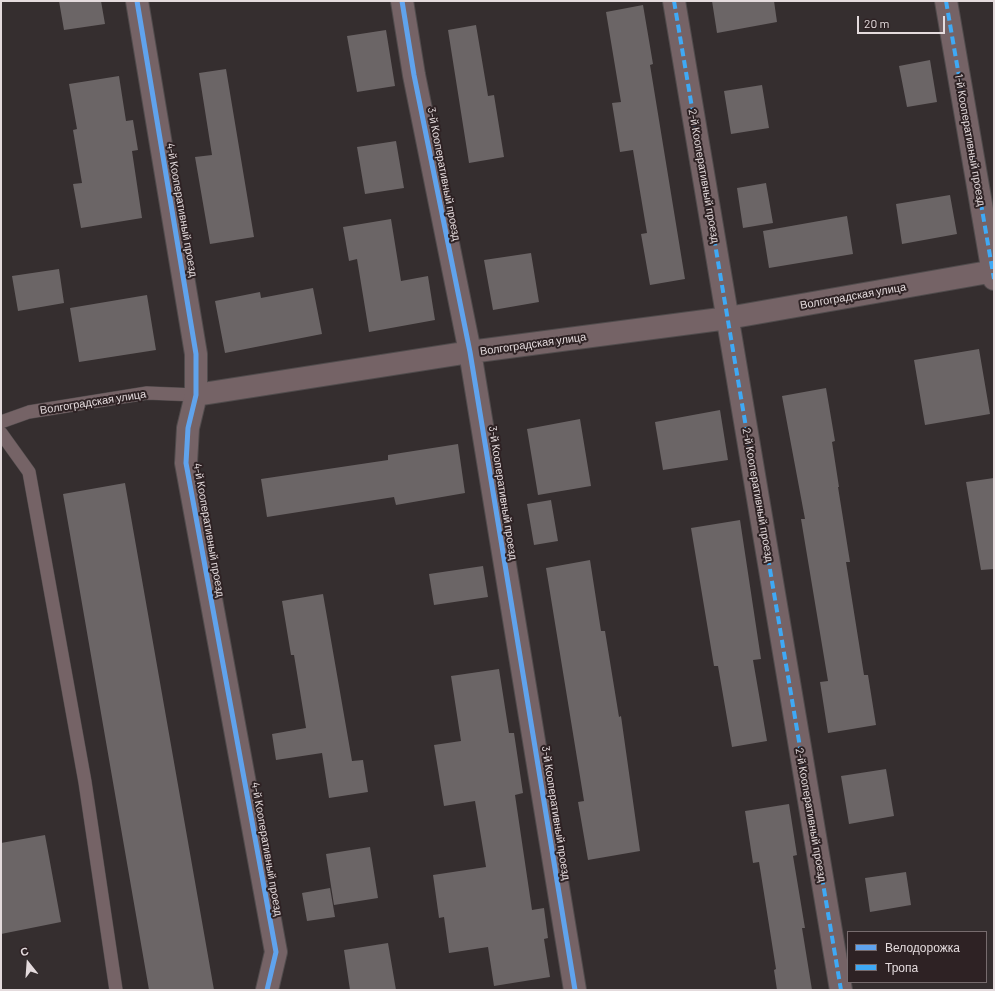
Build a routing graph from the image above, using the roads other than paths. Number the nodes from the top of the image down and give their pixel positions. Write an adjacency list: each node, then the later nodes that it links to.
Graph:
1 (136, 1): 8 (street, 4-й Кооперативный проезд)
2 (402, 1): 7 (street, 3-й Кооперативный проезд)
3 (674, 1): 6 (street, 2-й Кооперативный проезд)
4 (946, 1): 5 (street, 1-й Кооперативный проезд)
5 (994, 274): 6 (street, Волгоградская улица)
6 (728, 318): 7 (street, Волгоградская улица); 14 (street, 2-й Кооперативный проезд)
7 (470, 352): 8 (street, Волгоградская улица); 13 (street, 3-й Кооперативный проезд)
8 (196, 395): 9 (lane, Волгоградская улица); 12 (street, 4-й Кооперативный проезд)
9 (1, 422)
10 (1, 433): 11 (lane)
11 (116, 990)
12 (267, 990)
13 (575, 990)
14 (841, 990)

